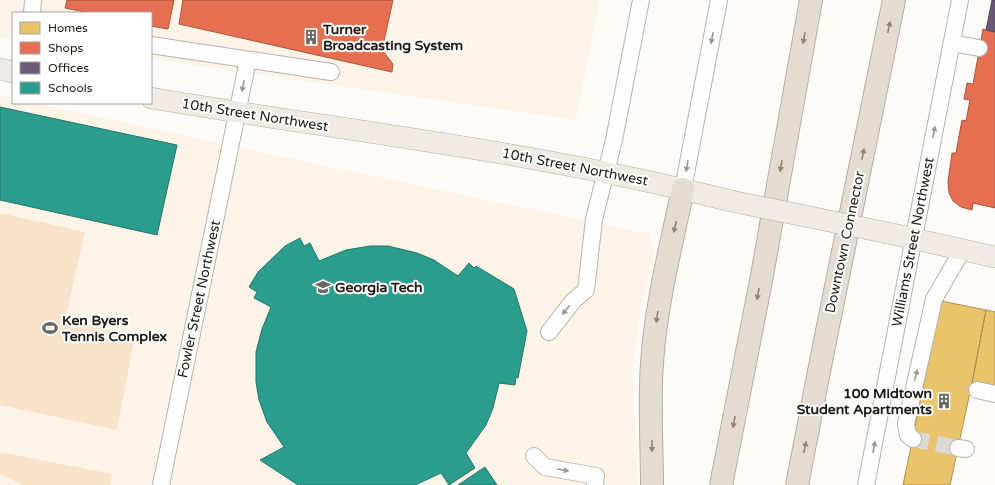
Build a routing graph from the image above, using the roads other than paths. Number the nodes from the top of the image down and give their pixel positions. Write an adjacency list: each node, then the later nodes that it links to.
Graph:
1 (33, 0): 7 (street)
2 (641, 0): 17 (street)
3 (719, 0): 18 (street, one-way to 18)
4 (811, 0): 30 (highway, one-way to 30)
5 (894, 0): 31 (highway, Downtown Connector, one-way to 5)
6 (960, 0): 8 (street, Williams Street Northwest)
7 (32, 12)
8 (952, 43): 10 (street); 19 (street, Williams Street Northwest, one-way to 8)
9 (152, 45): 11 (street)
10 (979, 48)
11 (248, 60): 14 (street); 16 (street, Fowler Street Northwest, one-way to 16)
12 (0, 70): 13 (main road)
13 (12, 72)
14 (331, 72)
15 (152, 98): 16 (main road, 10th Street Northwest)
16 (237, 113): 17 (main road, 10th Street Northwest); 28 (street, Fowler Street Northwest)
17 (607, 172): 18 (main road, 10th Street Northwest); 22 (street, one-way to 22)
18 (683, 189): 19 (main road, 10th Street Northwest, bridge); 29 (highway, one-way to 29)
19 (913, 239): 20 (main road, 10th Street Northwest); 32 (street, Williams Street Northwest, one-way to 19)
20 (963, 249): 21 (main road, 10th Street Northwest); 25 (street, one-way to 20)
21 (995, 257)
22 (548, 332)
23 (977, 390): 24 (street)
24 (995, 394)
25 (913, 439)
26 (534, 456): 27 (street, one-way to 27)
27 (595, 480)
28 (161, 485)
29 (652, 485)
30 (721, 485)
31 (797, 485)
32 (866, 485)

